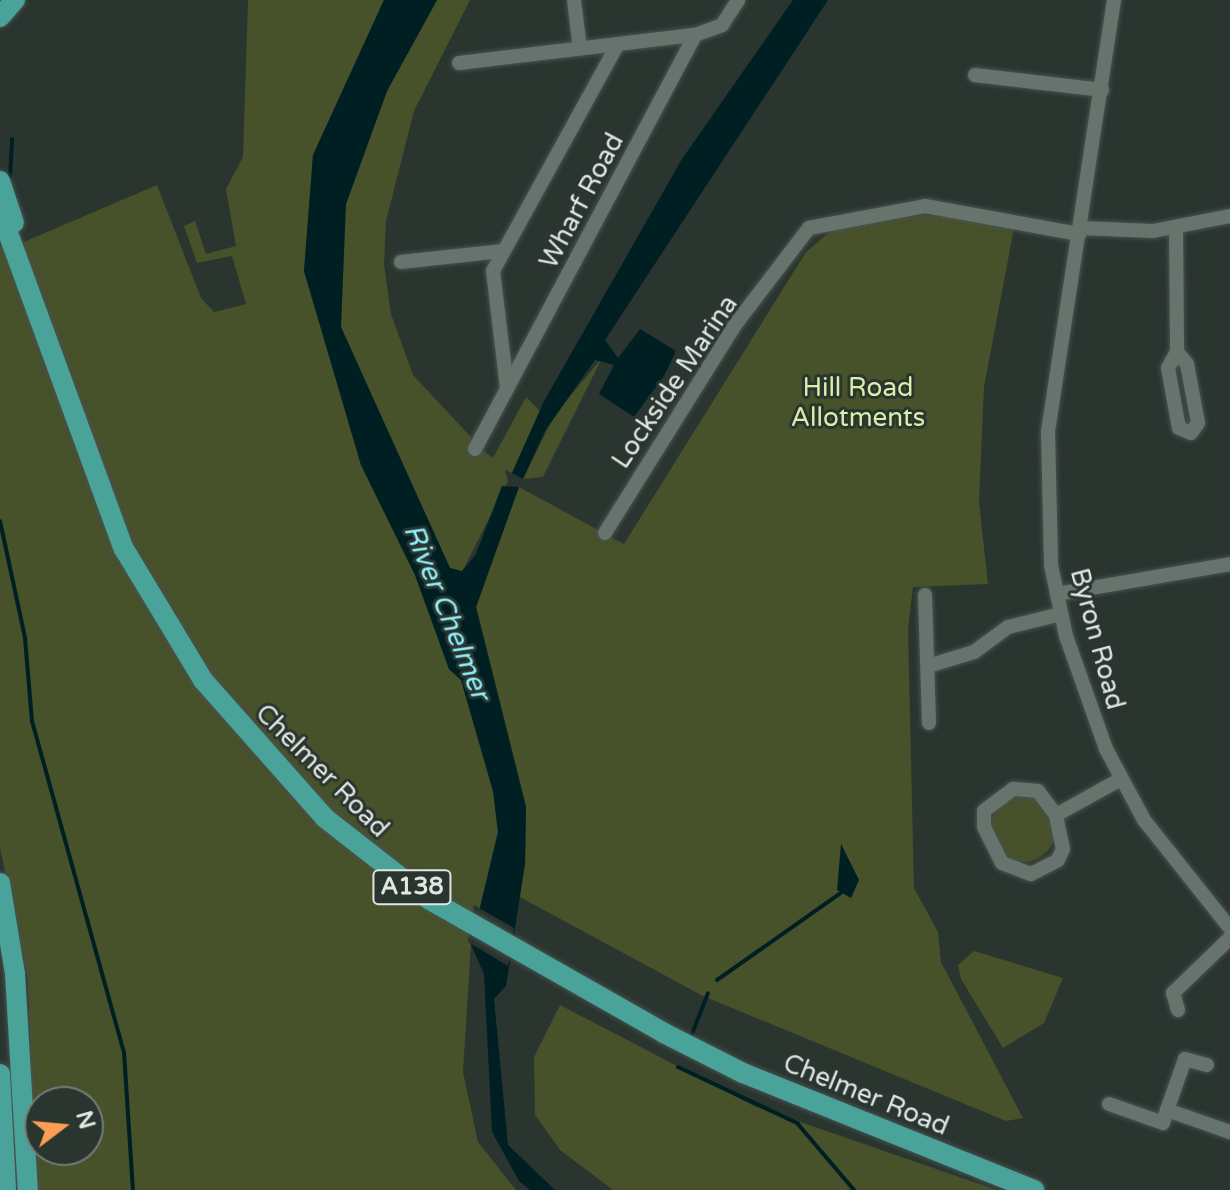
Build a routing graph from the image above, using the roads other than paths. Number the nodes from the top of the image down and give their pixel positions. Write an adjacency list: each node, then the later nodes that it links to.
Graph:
1 (15, 0): 5 (main road)
2 (574, 0): 8 (street)
3 (738, 0): 6 (street)
4 (1114, 0): 11 (street, Byron Road)
5 (0, 17)
6 (695, 35): 7 (street); 22 (street, Wharf Road)
7 (618, 44): 8 (street); 18 (street, Wharf Road)
8 (580, 49): 9 (street)
9 (459, 63)
10 (975, 75): 11 (street)
11 (1102, 90): 16 (street, Byron Road)
12 (0, 181): 20 (main road, A138)
13 (0, 211): 20 (main road, Chelmer Road / A138)
14 (1230, 216): 15 (street, Lockside Marina)
15 (1176, 227): 16 (street, Lockside Marina); 21 (street)
16 (1080, 231): 24 (street, Lockside Marina); 26 (street, Byron Road)
17 (0, 234): 20 (main road, Chelmer Road / A138)
18 (503, 251): 19 (street, Wharf Road); 22 (street, Wharf Road)
19 (401, 262)
20 (25, 270): 44 (main road, Chelmer Road / A138)
21 (1177, 352): 21 (street)
22 (507, 388): 23 (street, Wharf Road)
23 (475, 449)
24 (605, 533)
25 (1230, 564): 26 (street)
26 (1057, 594): 28 (street, Byron Road)
27 (925, 595): 29 (street)
28 (1061, 614): 29 (street); 31 (street, Byron Road)
29 (928, 666): 30 (street)
30 (929, 723)
31 (1121, 779): 32 (street); 34 (street, Byron Road)
32 (1056, 815): 32 (street)
33 (0, 883): 43 (main road)
34 (1230, 928)
35 (1230, 938): 36 (street)
36 (1178, 1010)
37 (1207, 1065): 40 (street)
38 (0, 1074): 42 (main road)
39 (1109, 1104): 40 (street)
40 (1167, 1110): 41 (street)
41 (1230, 1132)
42 (6, 1190)
43 (28, 1190)
44 (1034, 1190)

